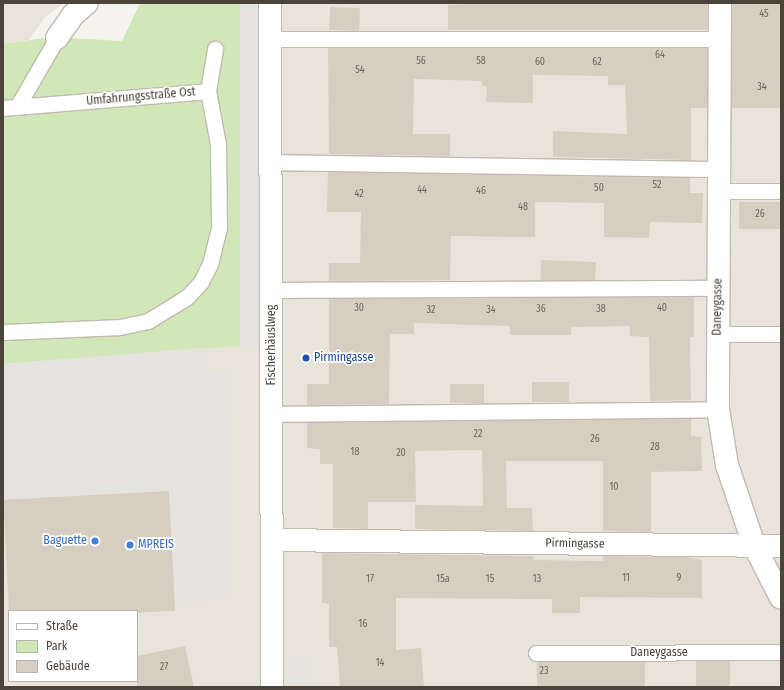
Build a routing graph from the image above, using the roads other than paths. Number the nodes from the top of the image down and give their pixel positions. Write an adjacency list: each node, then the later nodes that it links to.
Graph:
1 (87, 3): 4 (street)
2 (270, 3): 5 (street, Fischerhäuslweg)
3 (720, 3): 6 (street, Daneygasse)
4 (57, 38): 9 (lane)
5 (271, 39): 6 (lane); 10 (street, Fischerhäuslweg)
6 (720, 39): 11 (street, Daneygasse)
7 (215, 49): 8 (lane)
8 (208, 91): 9 (lane, Umfahrungsstraße Ost); 16 (lane, Umfahrungsstraße Ost)
9 (10, 108)
10 (272, 162): 11 (lane); 15 (street, Fischerhäuslweg)
11 (719, 169): 12 (street, Daneygasse)
12 (719, 191): 13 (lane); 14 (street, Daneygasse)
13 (781, 191)
14 (718, 288): 15 (lane); 17 (street, Daneygasse)
15 (272, 290): 20 (street, Fischerhäuslweg)
16 (3, 332)
17 (717, 334): 18 (lane); 19 (street, Daneygasse)
18 (781, 334)
19 (718, 409): 20 (lane); 22 (street, Daneygasse)
20 (273, 414): 21 (street, Fischerhäuslweg)
21 (273, 540): 22 (street, Pirmingasse); 27 (street, Fischerhäuslweg)
22 (754, 545): 23 (street, Pirmingasse); 24 (street, Daneygasse)
23 (781, 546)
24 (781, 598)
25 (781, 652): 26 (lane, Daneygasse)
26 (536, 653)
27 (272, 687)

